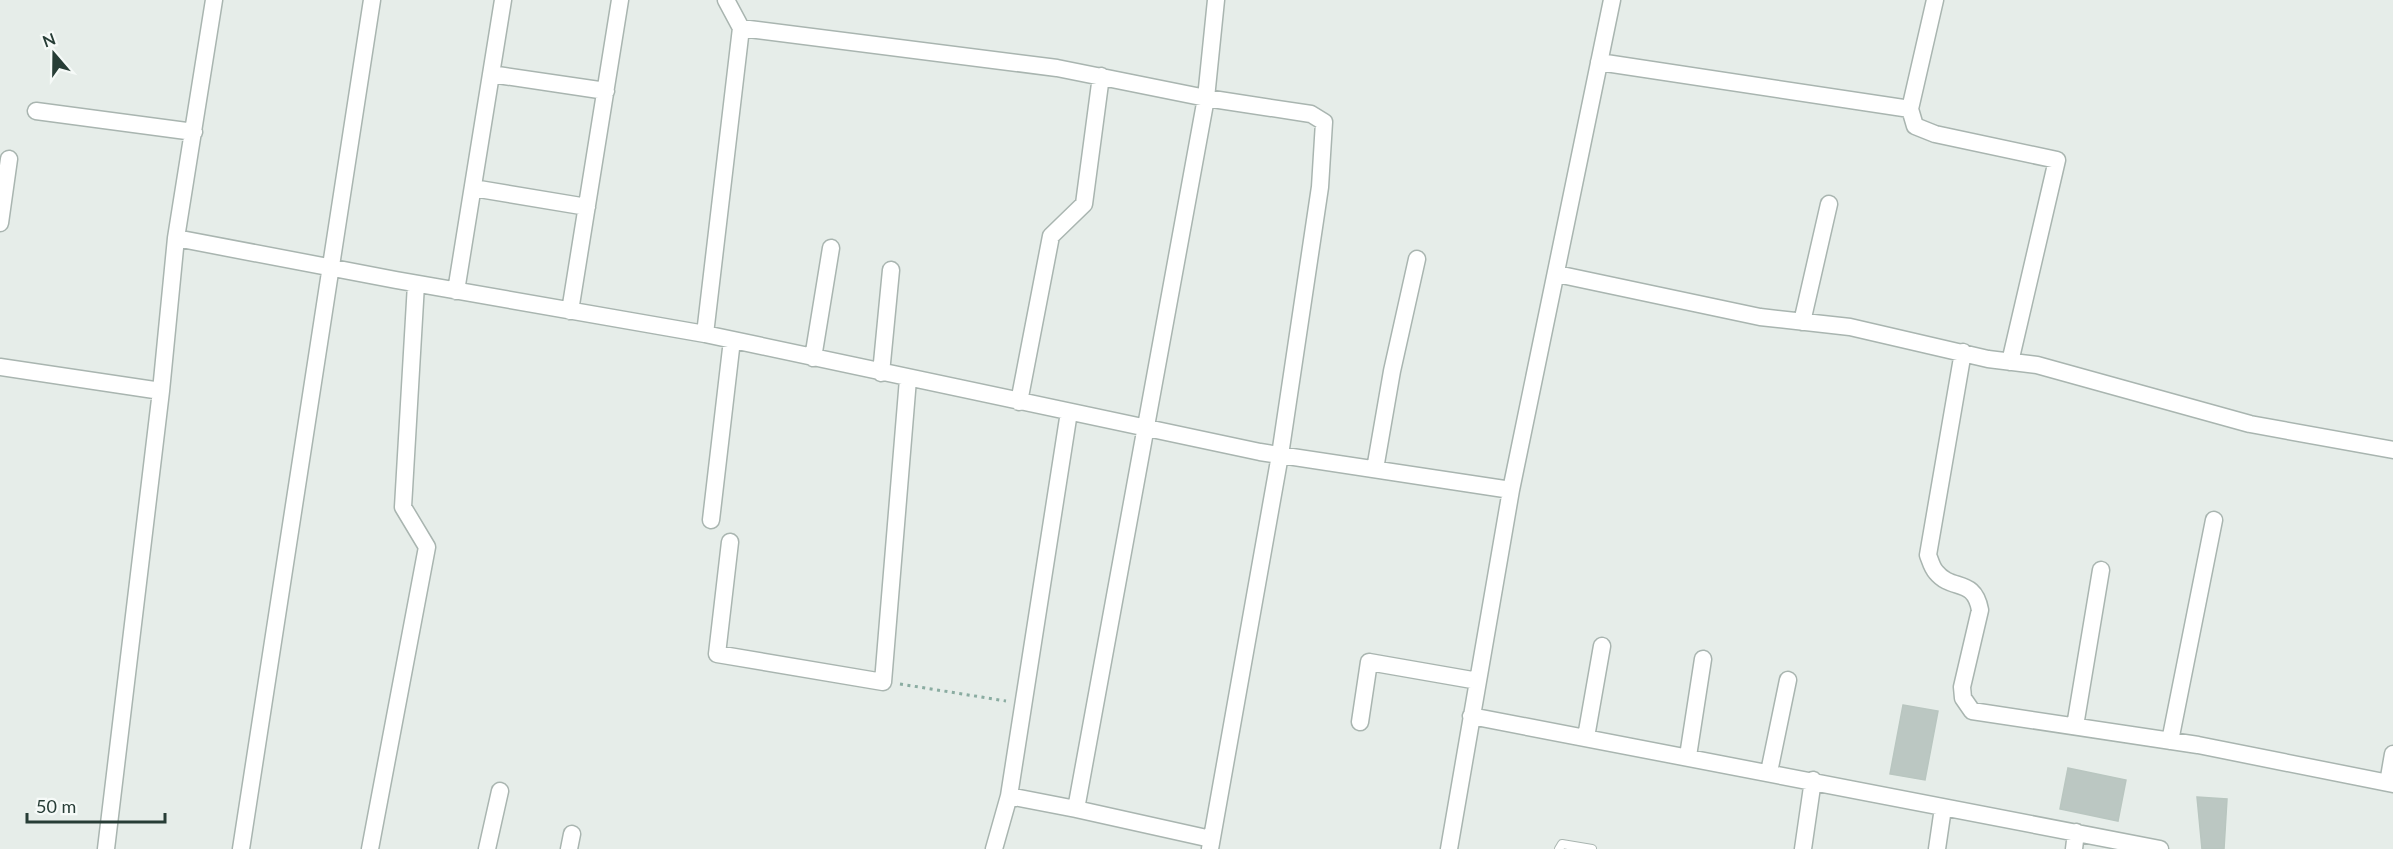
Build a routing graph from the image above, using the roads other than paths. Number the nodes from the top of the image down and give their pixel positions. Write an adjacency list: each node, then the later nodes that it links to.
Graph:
1 (214, 0): 17 (street)
2 (372, 0): 26 (street)
3 (503, 0): 11 (street)
4 (620, 0): 13 (street)
5 (726, 0): 9 (street)
6 (1216, 0): 14 (street)
7 (1611, 0): 10 (street)
8 (1935, 0): 15 (street)
9 (741, 28): 12 (street); 33 (street)
10 (1599, 62): 15 (street); 28 (street)
11 (491, 74): 13 (street); 19 (street)
12 (1101, 76): 14 (street); 42 (street)
13 (606, 92): 21 (street)
14 (1206, 98): 44 (street); 46 (street)
15 (1910, 109): 37 (street)
16 (36, 111): 17 (street)
17 (194, 132): 23 (street)
18 (9, 159): 22 (street)
19 (473, 188): 21 (street); 30 (street)
20 (1829, 204): 32 (street)
21 (587, 207): 31 (street)
22 (0, 223)
23 (176, 237): 26 (street); 41 (street)
24 (831, 248): 36 (street)
25 (1417, 259): 47 (street)
26 (329, 267): 29 (street); 74 (street)
27 (891, 270): 39 (street)
28 (1557, 274): 32 (street); 48 (street)
29 (416, 284): 30 (street); 75 (street)
30 (456, 291): 31 (street)
31 (570, 312): 33 (street)
32 (1802, 322): 35 (street)
33 (705, 334): 34 (street)
34 (732, 340): 36 (street); 49 (street)
35 (1963, 352): 37 (street); 59 (street)
36 (813, 358): 39 (street)
37 (2010, 362): 45 (street)
38 (0, 367): 41 (street)
39 (881, 373): 40 (street)
40 (908, 379): 42 (street); 51 (street)
41 (161, 391): 73 (street)
42 (1019, 402): 43 (street)
43 (1069, 412): 44 (street); 68 (street)
44 (1145, 428): 46 (street); 70 (street)
45 (2393, 450)
46 (1280, 455): 47 (street); 72 (street)
47 (1375, 470): 48 (street)
48 (1511, 490): 56 (street)
49 (711, 520)
50 (2214, 520): 61 (street)
51 (730, 542)
52 (2102, 570): 59 (street)
53 (1602, 646): 60 (street)
54 (1703, 659): 63 (street)
55 (1788, 680): 64 (street)
56 (1478, 681): 57 (street); 58 (street)
57 (1471, 716): 60 (street); 78 (street)
58 (1360, 722)
59 (2075, 726): 61 (street)
60 (1586, 737): 63 (street)
61 (2170, 741): 66 (street)
62 (2393, 754): 66 (street)
63 (1688, 756): 64 (street)
64 (1769, 772): 65 (street)
65 (1813, 780): 69 (street); 81 (street)
66 (2390, 784)
67 (500, 791): 76 (street)
68 (1009, 795): 70 (street); 77 (street)
69 (1943, 808): 71 (street); 82 (street)
70 (1076, 809): 72 (street)
71 (2075, 841): 83 (street)
72 (1210, 844)
73 (106, 849)
74 (241, 849)
75 (370, 849)
76 (487, 849)
77 (994, 849)
78 (1449, 849)
79 (1559, 849): 80 (lane)
80 (1592, 849)
81 (1803, 849)
82 (1937, 849)
83 (2160, 849)

